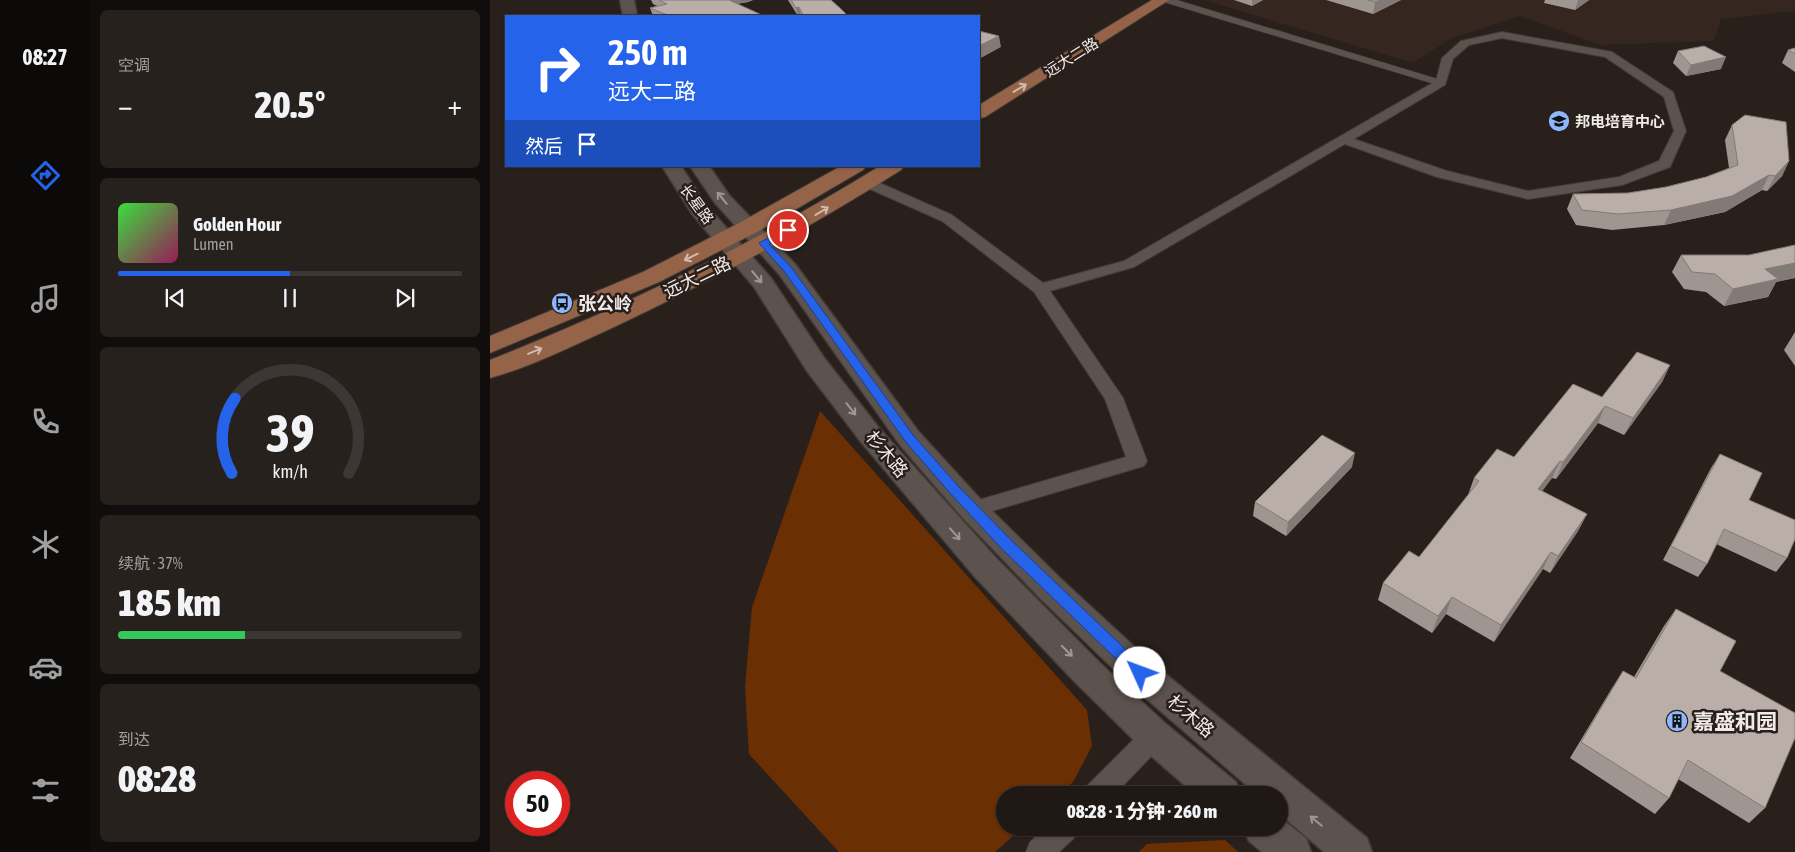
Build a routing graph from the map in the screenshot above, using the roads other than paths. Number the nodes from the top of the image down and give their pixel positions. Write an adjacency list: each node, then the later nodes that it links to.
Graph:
1 (613, 0): 6 (main road)
2 (627, 0): 7 (main road)
3 (1141, 0): 9 (main road, 远大二路)
4 (1162, 0): 10 (main road, 远大二路, one-way to 4)
5 (1167, 0): 8 (lane)
6 (616, 15)
7 (630, 15)
8 (1441, 83): 11 (street); 11 (street)
9 (980, 96)
10 (980, 112)
11 (1343, 139): 17 (street)
12 (672, 167): 16 (main road, 长星路)
13 (700, 167): 16 (main road, 长星路, one-way to 13)
14 (890, 167): 15 (main road, 远大二路)
15 (862, 175): 16 (main road, 远大二路); 17 (street)
16 (744, 241): 18 (main road, 远大二路, one-way to 18); 19 (main road, 远大二路, one-way to 16); 20 (main road, 杉木路); 21 (main road, 杉木路, one-way to 21)
17 (1040, 289): 20 (street)
18 (490, 345)
19 (490, 370)
20 (972, 509): 28 (main road, 杉木路, one-way to 20)
21 (1154, 736): 22 (street); 23 (main road, 杉木路)
22 (1105, 786)
23 (1212, 786)
24 (1056, 836): 26 (street)
25 (1272, 836): 27 (main road)
26 (1040, 852)
27 (1292, 852)
28 (1353, 852)

